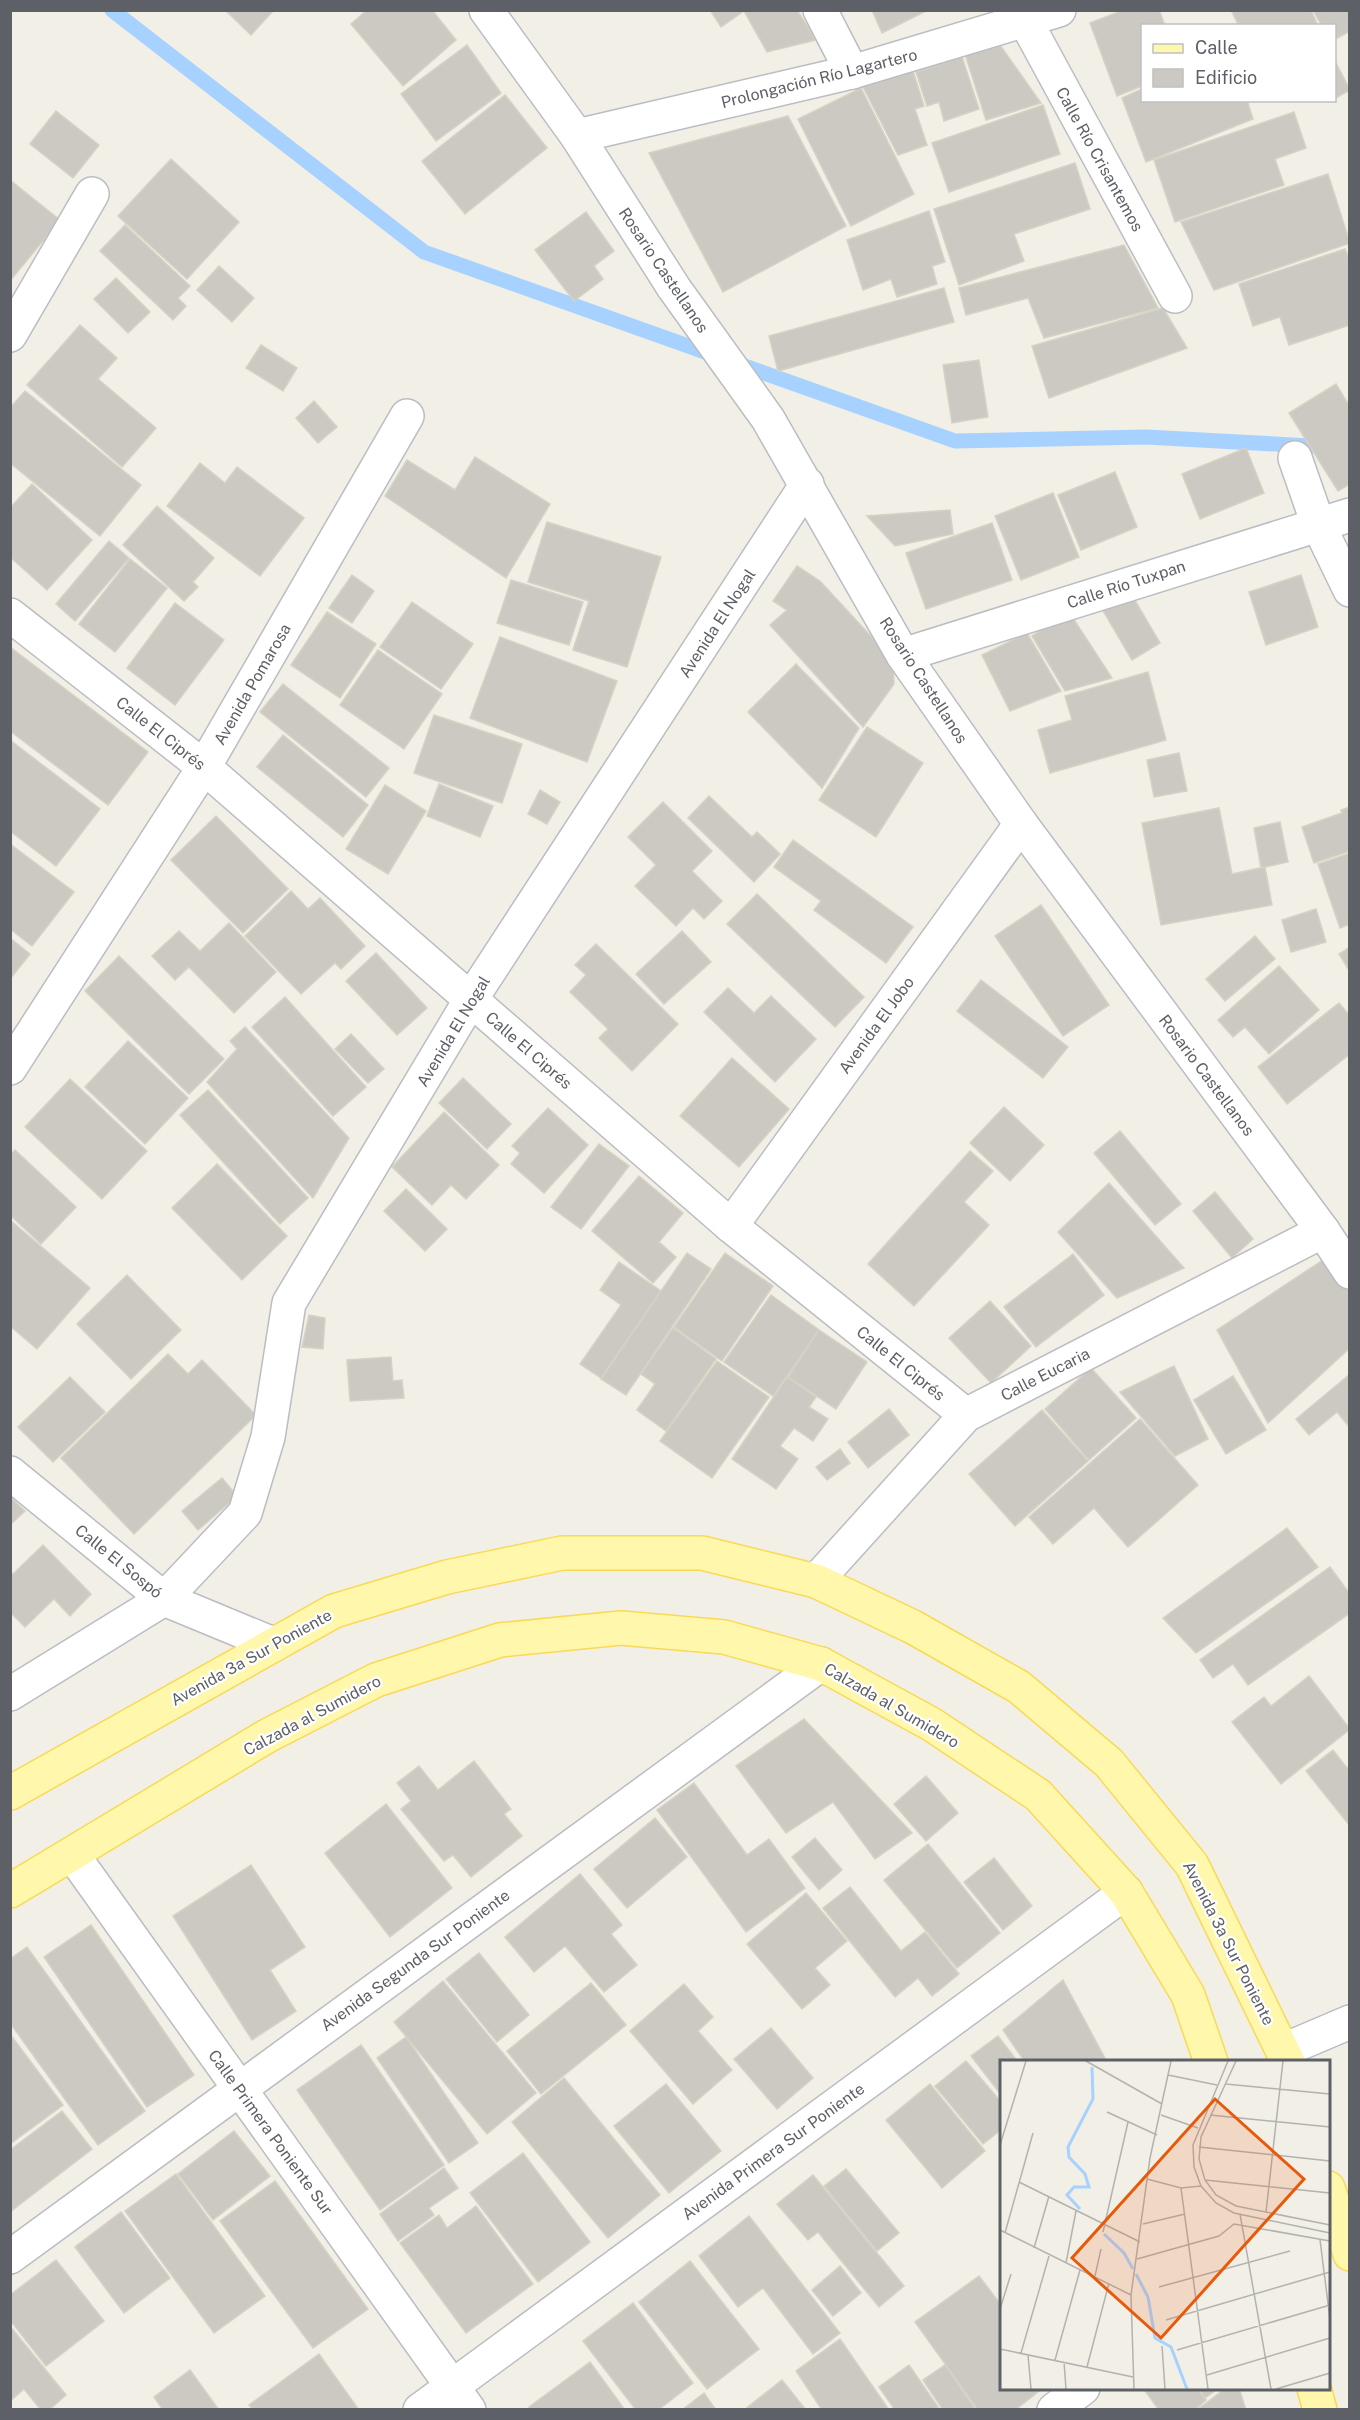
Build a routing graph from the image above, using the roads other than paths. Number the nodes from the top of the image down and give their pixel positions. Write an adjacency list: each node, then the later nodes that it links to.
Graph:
1 (486, 10): 6 (street, Rosario Castellanos)
2 (820, 10): 5 (street)
3 (1059, 10): 4 (street, Prolongación Río Lagartero)
4 (1026, 22): 5 (street, Prolongación Río Lagartero); 8 (street, Calle Río Crisantemos)
5 (852, 72): 6 (street, Prolongación Río Lagartero)
6 (577, 136): 12 (street, Rosario Castellanos)
7 (92, 194): 9 (street)
8 (1175, 296)
9 (10, 335)
10 (407, 416): 18 (street, Avenida Pomarosa)
11 (1295, 458): 14 (street)
12 (807, 484): 17 (street, Rosario Castellanos); 20 (street, Avenida El Nogal)
13 (1350, 515): 14 (street, Calle Río Tuxpan)
14 (1318, 524): 15 (street); 17 (street, Calle Río Tuxpan)
15 (1350, 590)
16 (10, 615): 18 (street, Calle El Ciprés)
17 (903, 655): 19 (street, Rosario Castellanos)
18 (204, 766): 20 (street, Calle El Ciprés); 21 (street, Avenida Pomarosa)
19 (1021, 824): 22 (street, Avenida El Jobo); 23 (street, Rosario Castellanos)
20 (471, 999): 22 (street, Calle El Ciprés); 28 (street, Avenida El Nogal)
21 (10, 1068)
22 (731, 1226): 25 (street, Calle El Ciprés)
23 (1323, 1231): 24 (street, Rosario Castellanos); 25 (street, Calle Eucaria)
24 (1350, 1272)
25 (966, 1415): 27 (street, Calle Eucaria)
26 (10, 1473): 28 (street, Calle El Sospó)
27 (816, 1581): 29 (main road, Avenida 3a Sur Poniente); 37 (main road, Avenida 3a Sur Poniente)
28 (164, 1599): 29 (street, Calle El Sospó); 31 (street, Avenida El Nogal)
29 (273, 1644): 32 (main road, Avenida 3a Sur Poniente)
30 (821, 1664): 33 (main road, Calzada al Sumidero); 35 (main road, Calzada al Sumidero); 39 (street, Avenida Segunda Sur Poniente)
31 (10, 1694)
32 (10, 1793)
33 (72, 1854): 34 (main road, Calzada al Sumidero); 39 (street, Calle Primera Poniente Sur)
34 (10, 1891)
35 (1126, 1892): 38 (main road, Calzada al Sumidero); 45 (street, Avenida Primera Sur Poniente)
36 (1350, 2022): 37 (street)
37 (1286, 2056)
38 (1211, 2060)
39 (240, 2088): 42 (street, Avenida Segunda Sur Poniente); 45 (street, Calle Primera Poniente Sur)
40 (1330, 2191): 41 (main road)
41 (1350, 2254)
42 (10, 2257)
43 (1080, 2390): 47 (street)
44 (1315, 2390): 48 (main road)
45 (461, 2398): 46 (street, Avenida Primera Sur Poniente)
46 (420, 2409)
47 (1054, 2409)
48 (1320, 2409)

